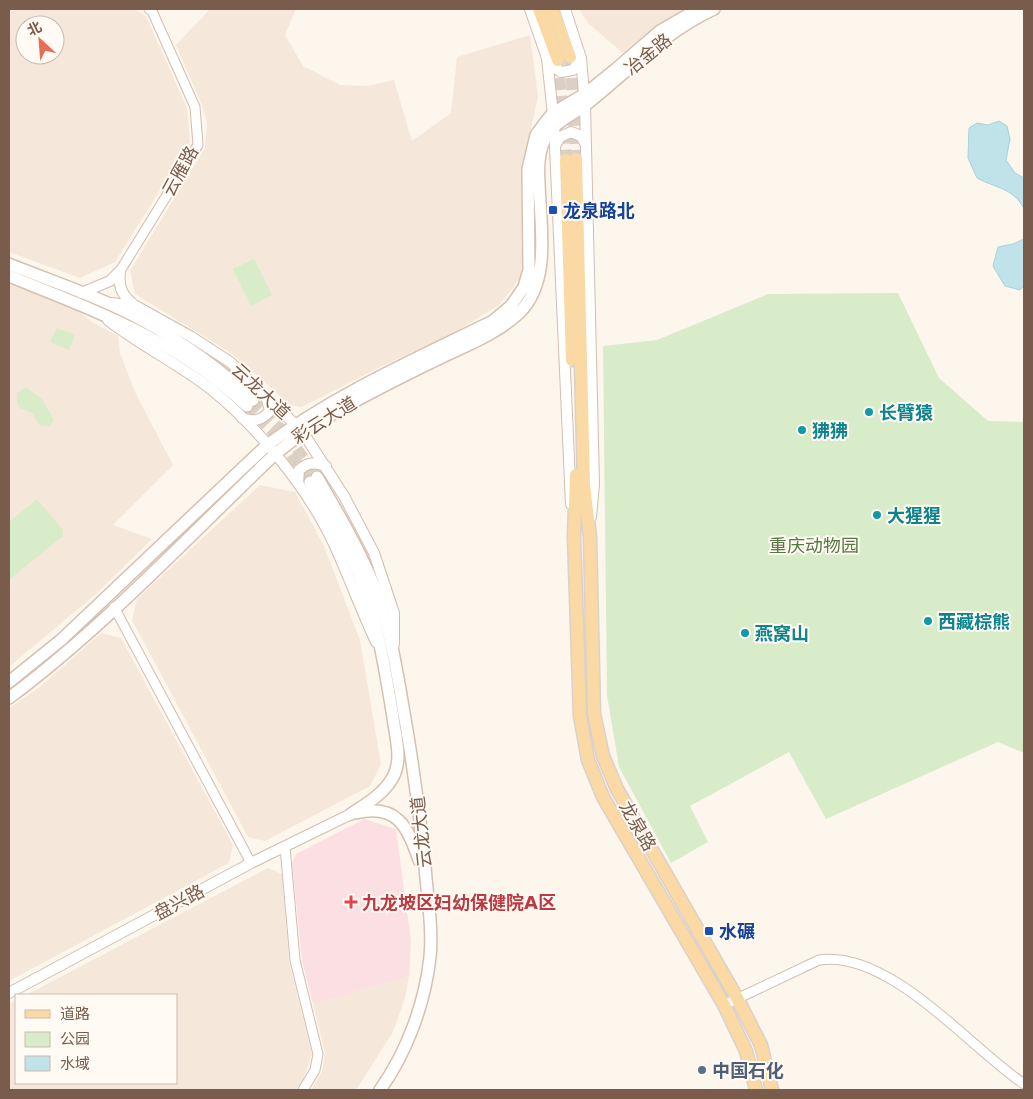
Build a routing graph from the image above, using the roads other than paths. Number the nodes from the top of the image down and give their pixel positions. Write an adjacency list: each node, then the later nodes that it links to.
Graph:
1 (151, 9): 14 (street, 云雁路)
2 (530, 9): 8 (street)
3 (539, 9): 8 (main road)
4 (552, 9): 8 (main road)
5 (566, 9): 8 (street)
6 (698, 9): 9 (main road, 冶金路)
7 (714, 9): 9 (main road, 冶金路)
8 (564, 58): 9 (street); 10 (street)
9 (585, 100): 10 (main road); 11 (street)
10 (554, 119): 12 (street); 22 (main road, 彩云大道)
11 (585, 143): 12 (street); 28 (street)
12 (555, 147): 27 (street)
13 (9, 264): 16 (main road, 云龙大道)
14 (120, 271): 16 (street); 17 (street)
15 (9, 276): 18 (main road, 云龙大道)
16 (81, 293): 18 (main road, 云龙大道)
17 (136, 306): 18 (street, 云龙大道); 19 (street, 云龙大道)
18 (100, 307): 20 (main road, 云龙大道); 21 (street, 云龙大道)
19 (266, 394): 21 (street); 22 (street, 云龙大道)
20 (250, 403)
21 (241, 418): 23 (street, 云龙大道)
22 (299, 428): 23 (main road, 彩云大道); 24 (street, 云龙大道)
23 (271, 449): 26 (street, 云龙大道); 29 (main road, 彩云大道); 31 (main road, 彩云大道)
24 (326, 466): 26 (street); 30 (street, 云龙大道)
25 (314, 480): 30 (main road, 云龙大道)
26 (298, 483): 30 (street, 云龙大道)
27 (574, 537): 28 (main road, 龙泉路); 39 (main road, 龙泉路)
28 (590, 537): 38 (main road, 龙泉路)
29 (114, 607): 32 (main road, 彩云大道); 35 (street)
30 (389, 656): 33 (main road, 云龙大道); 36 (main road, 云龙大道)
31 (9, 682)
32 (9, 698)
33 (350, 814): 34 (street, 盘兴路); 36 (main road)
34 (285, 847): 35 (street, 盘兴路); 41 (street)
35 (251, 863): 37 (street, 盘兴路)
36 (426, 878): 42 (main road, 云龙大道)
37 (9, 993)
38 (737, 998): 39 (street); 40 (street); 44 (main road, 龙泉路)
39 (724, 1005): 43 (main road, 龙泉路)
40 (1024, 1084)
41 (303, 1090)
42 (380, 1090)
43 (756, 1090)
44 (772, 1090)

